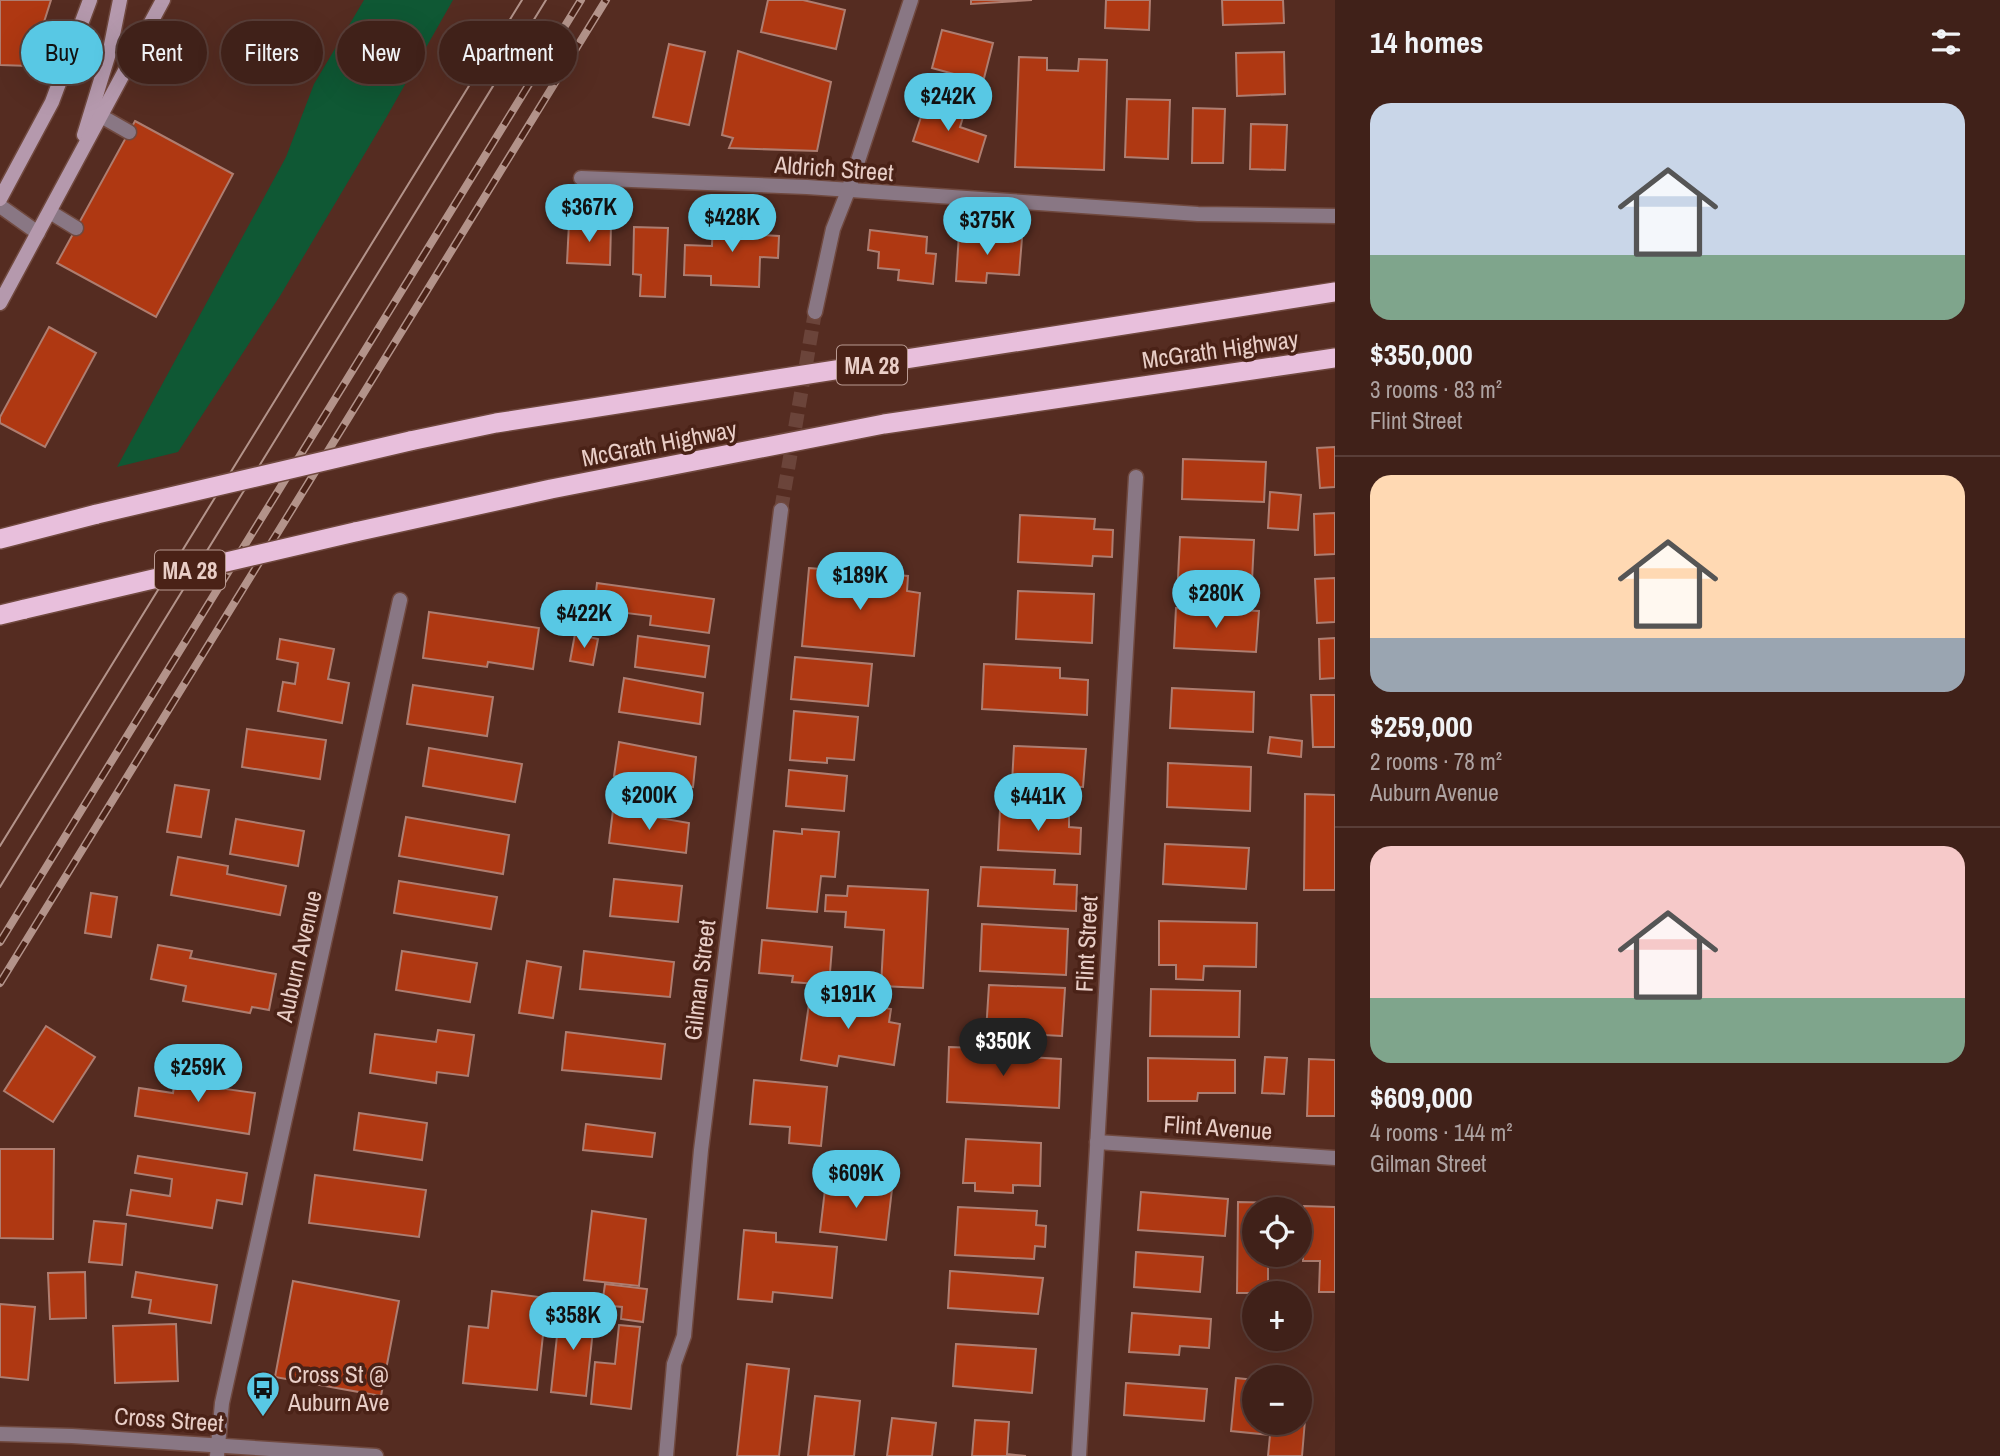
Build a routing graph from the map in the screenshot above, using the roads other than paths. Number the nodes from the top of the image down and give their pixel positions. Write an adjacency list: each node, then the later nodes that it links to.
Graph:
1 (90, 0): 10 (main road)
2 (120, 0): 7 (main road)
3 (163, 0): 5 (main road)
4 (911, 0): 9 (street)
5 (101, 116): 6 (street); 7 (main road)
6 (129, 132)
7 (72, 170): 12 (main road)
8 (581, 178): 9 (street, Aldrich Street)
9 (848, 191): 13 (street, Aldrich Street); 18 (street)
10 (0, 199)
11 (0, 206): 15 (street)
12 (50, 212): 14 (street); 15 (main road)
13 (1335, 216)
14 (76, 228)
15 (38, 233): 17 (main road)
16 (1335, 292): 22 (highway, McGrath Highway / MA 28, bridge)
17 (0, 303)
18 (815, 312)
19 (1335, 358): 24 (highway, McGrath Highway / MA 28, bridge)
20 (1136, 477): 25 (street, Flint Street)
21 (781, 510): 30 (street, Gilman Street)
22 (0, 539)
23 (400, 600): 28 (street, Auburn Avenue)
24 (0, 615)
25 (1097, 1142): 26 (street, Flint Avenue); 31 (street, Flint Street)
26 (1335, 1158)
27 (0, 1434): 28 (street, Cross Street)
28 (217, 1451): 29 (street, Cross Street)
29 (376, 1456)
30 (666, 1456)
31 (1079, 1456)

